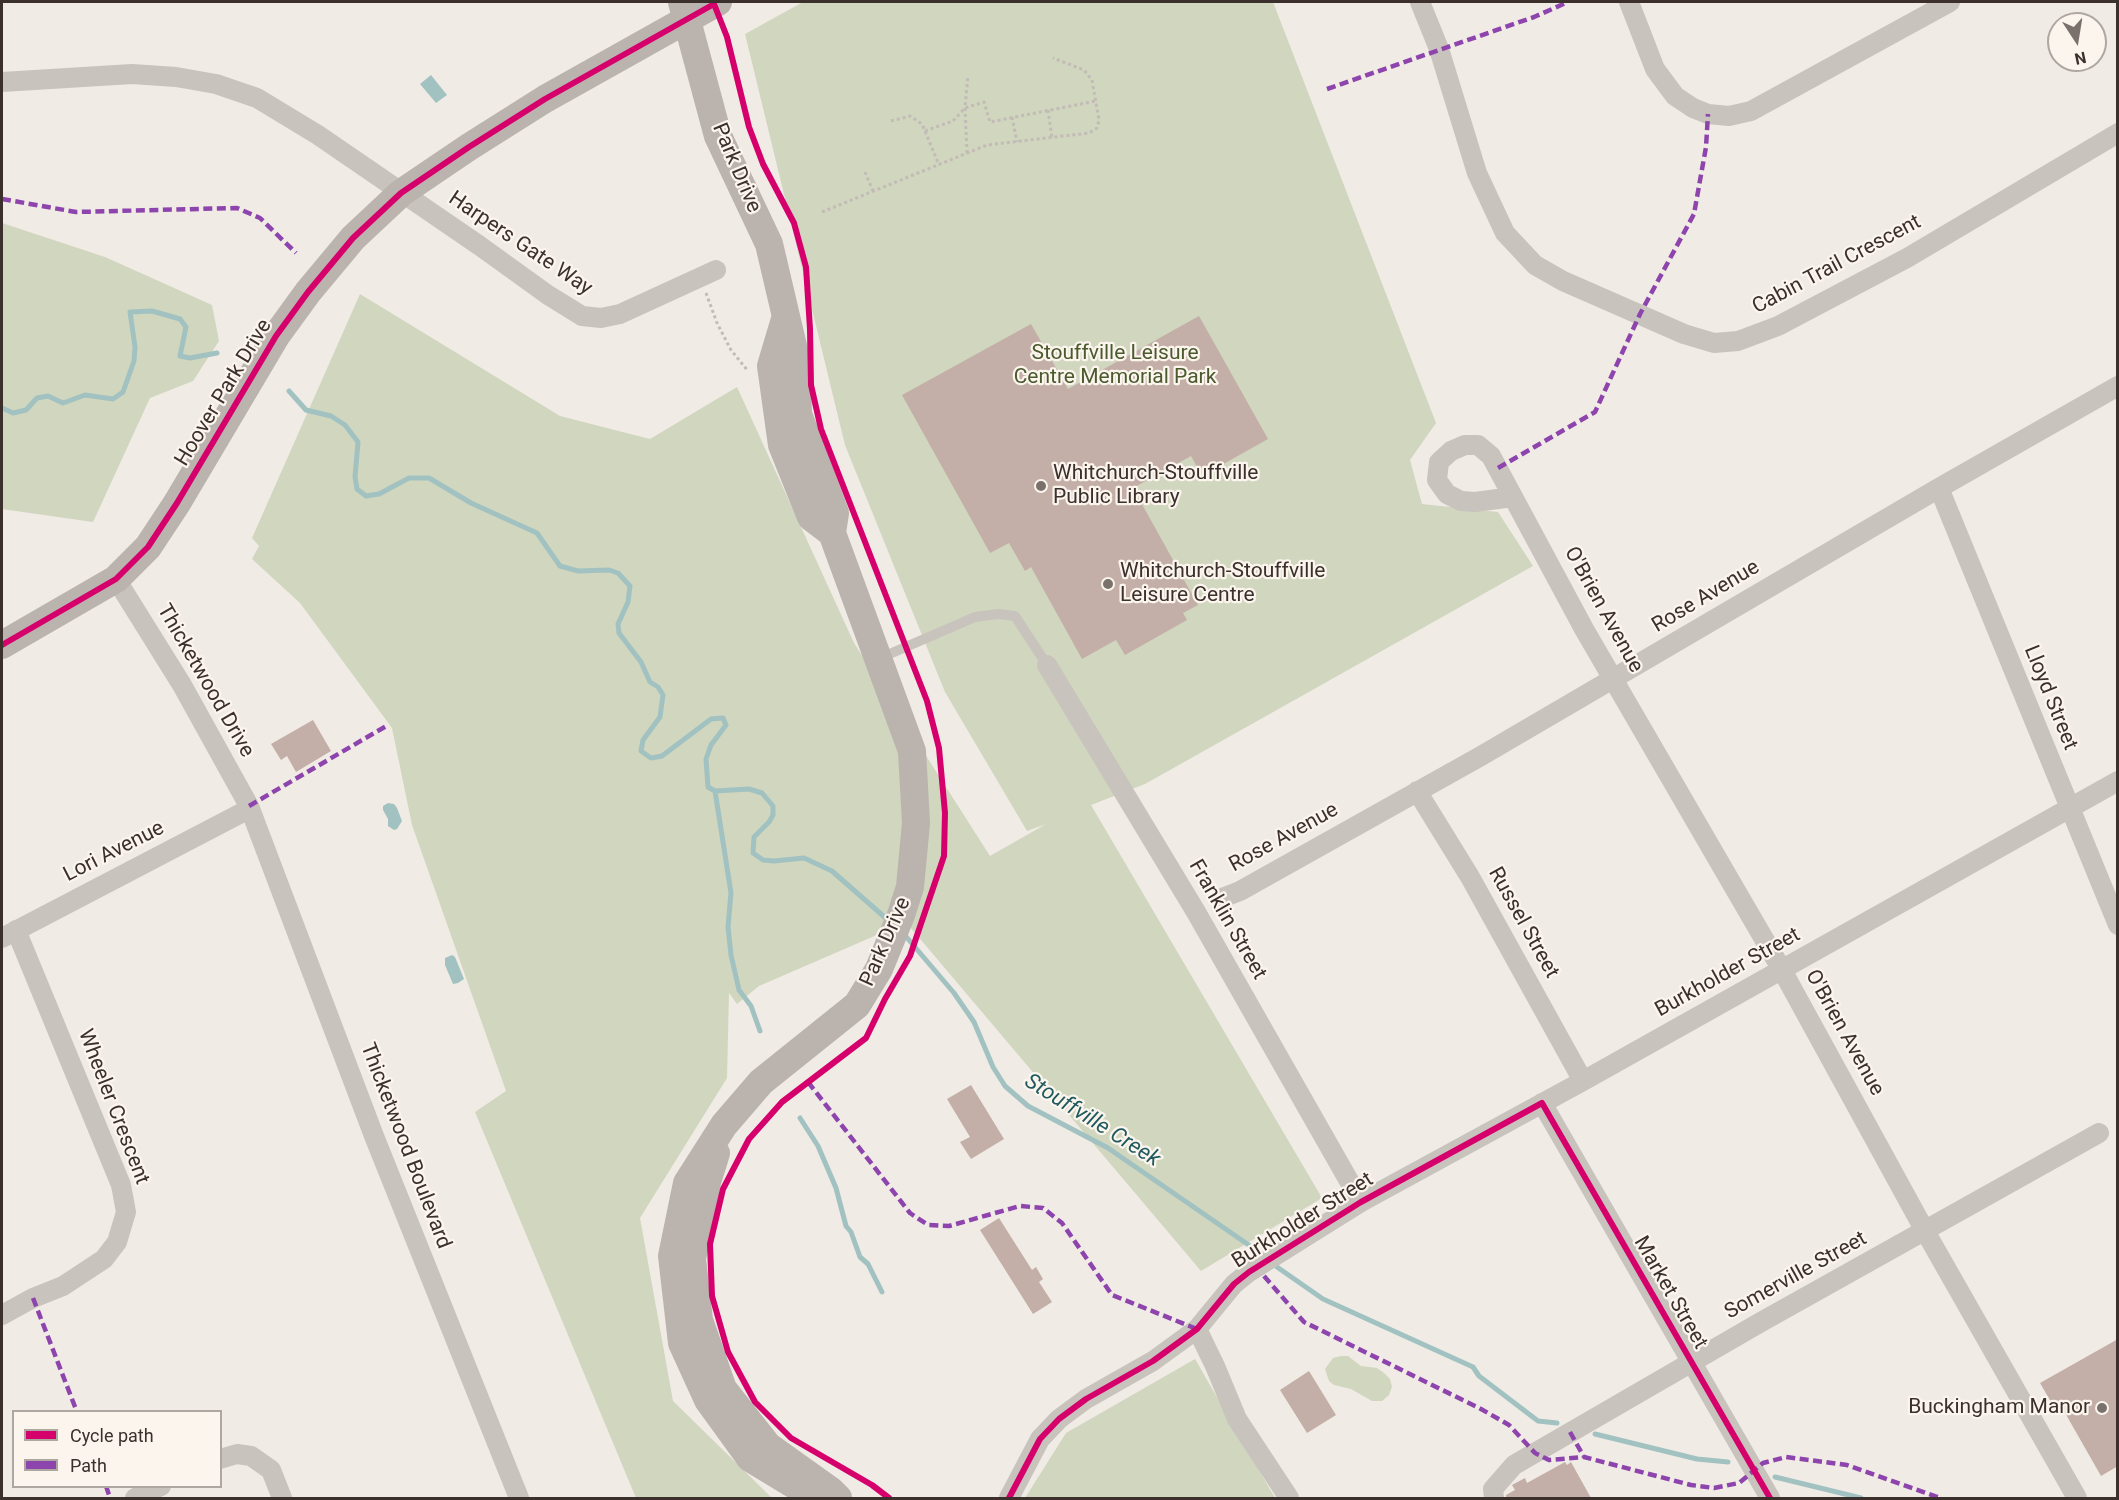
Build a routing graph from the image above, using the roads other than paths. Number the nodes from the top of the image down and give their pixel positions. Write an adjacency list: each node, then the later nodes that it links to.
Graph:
1 (718, 2): 5 (street, Hoover Park Drive)
2 (1420, 2): 7 (street, Cabin Trail Crescent)
3 (1629, 2): 4 (street)
4 (1950, 2)
5 (685, 10): 8 (street, Hoover Park Drive); 10 (street, Park Drive)
6 (2, 82): 8 (street, Harpers Gate Way)
7 (2118, 134)
8 (401, 193): 9 (street, Harpers Gate Way); 15 (street, Hoover Park Drive)
9 (708, 274)
10 (786, 317): 14 (street, Park Drive); 14 (street, Park Drive)
11 (2118, 386): 12 (street, Rose Avenue)
12 (1939, 488): 19 (street, Rose Avenue); 22 (street, Lloyd Street)
13 (1513, 497): 19 (street, O'Brien Avenue)
14 (832, 533): 17 (street, Park Drive)
15 (116, 579): 16 (street, Hoover Park Drive); 23 (street, Thicketwood Drive)
16 (2, 645)
17 (877, 659): 18 (lane); 30 (street, Park Drive)
18 (1047, 665): 32 (street, Franklin Street)
19 (1614, 680): 21 (street, Rose Avenue); 27 (street, O'Brien Avenue)
20 (2118, 780): 22 (street, Burkholder Street)
21 (1417, 791): 24 (street, Rose Avenue); 28 (street, Russel Street)
22 (2068, 808): 25 (street, Lloyd Street); 27 (street, Burkholder Street)
23 (249, 809): 26 (street, Lori Avenue); 41 (street, Thicketwood Boulevard)
24 (1222, 898)
25 (2118, 925)
26 (9, 934): 34 (street, Wheeler Crescent)
27 (1782, 970): 28 (street, Burkholder Street); 33 (street, O'Brien Avenue)
28 (1583, 1081): 29 (street, Burkholder Street)
29 (1542, 1103): 32 (street, Burkholder Street); 36 (street, Market Street)
30 (724, 1125): 42 (street, Park Drive); 43 (street, Park Drive)
31 (2099, 1133): 33 (street, Somerville Street)
32 (1361, 1202): 35 (street, Burkholder Street)
33 (1925, 1231): 36 (street, Somerville Street); 48 (street, O'Brien Avenue)
34 (2, 1315)
35 (1197, 1329): 44 (street, Burkholder Street); 45 (street)
36 (1692, 1363): 46 (street, Somerville Street); 47 (street, Market Street)
37 (222, 1458): 40 (street)
38 (157, 1488): 39 (street)
39 (135, 1498)
40 (282, 1498)
41 (519, 1498)
42 (816, 1498)
43 (838, 1498)
44 (1010, 1498)
45 (1288, 1498)
46 (1494, 1498)
47 (1770, 1498)
48 (2077, 1498)

